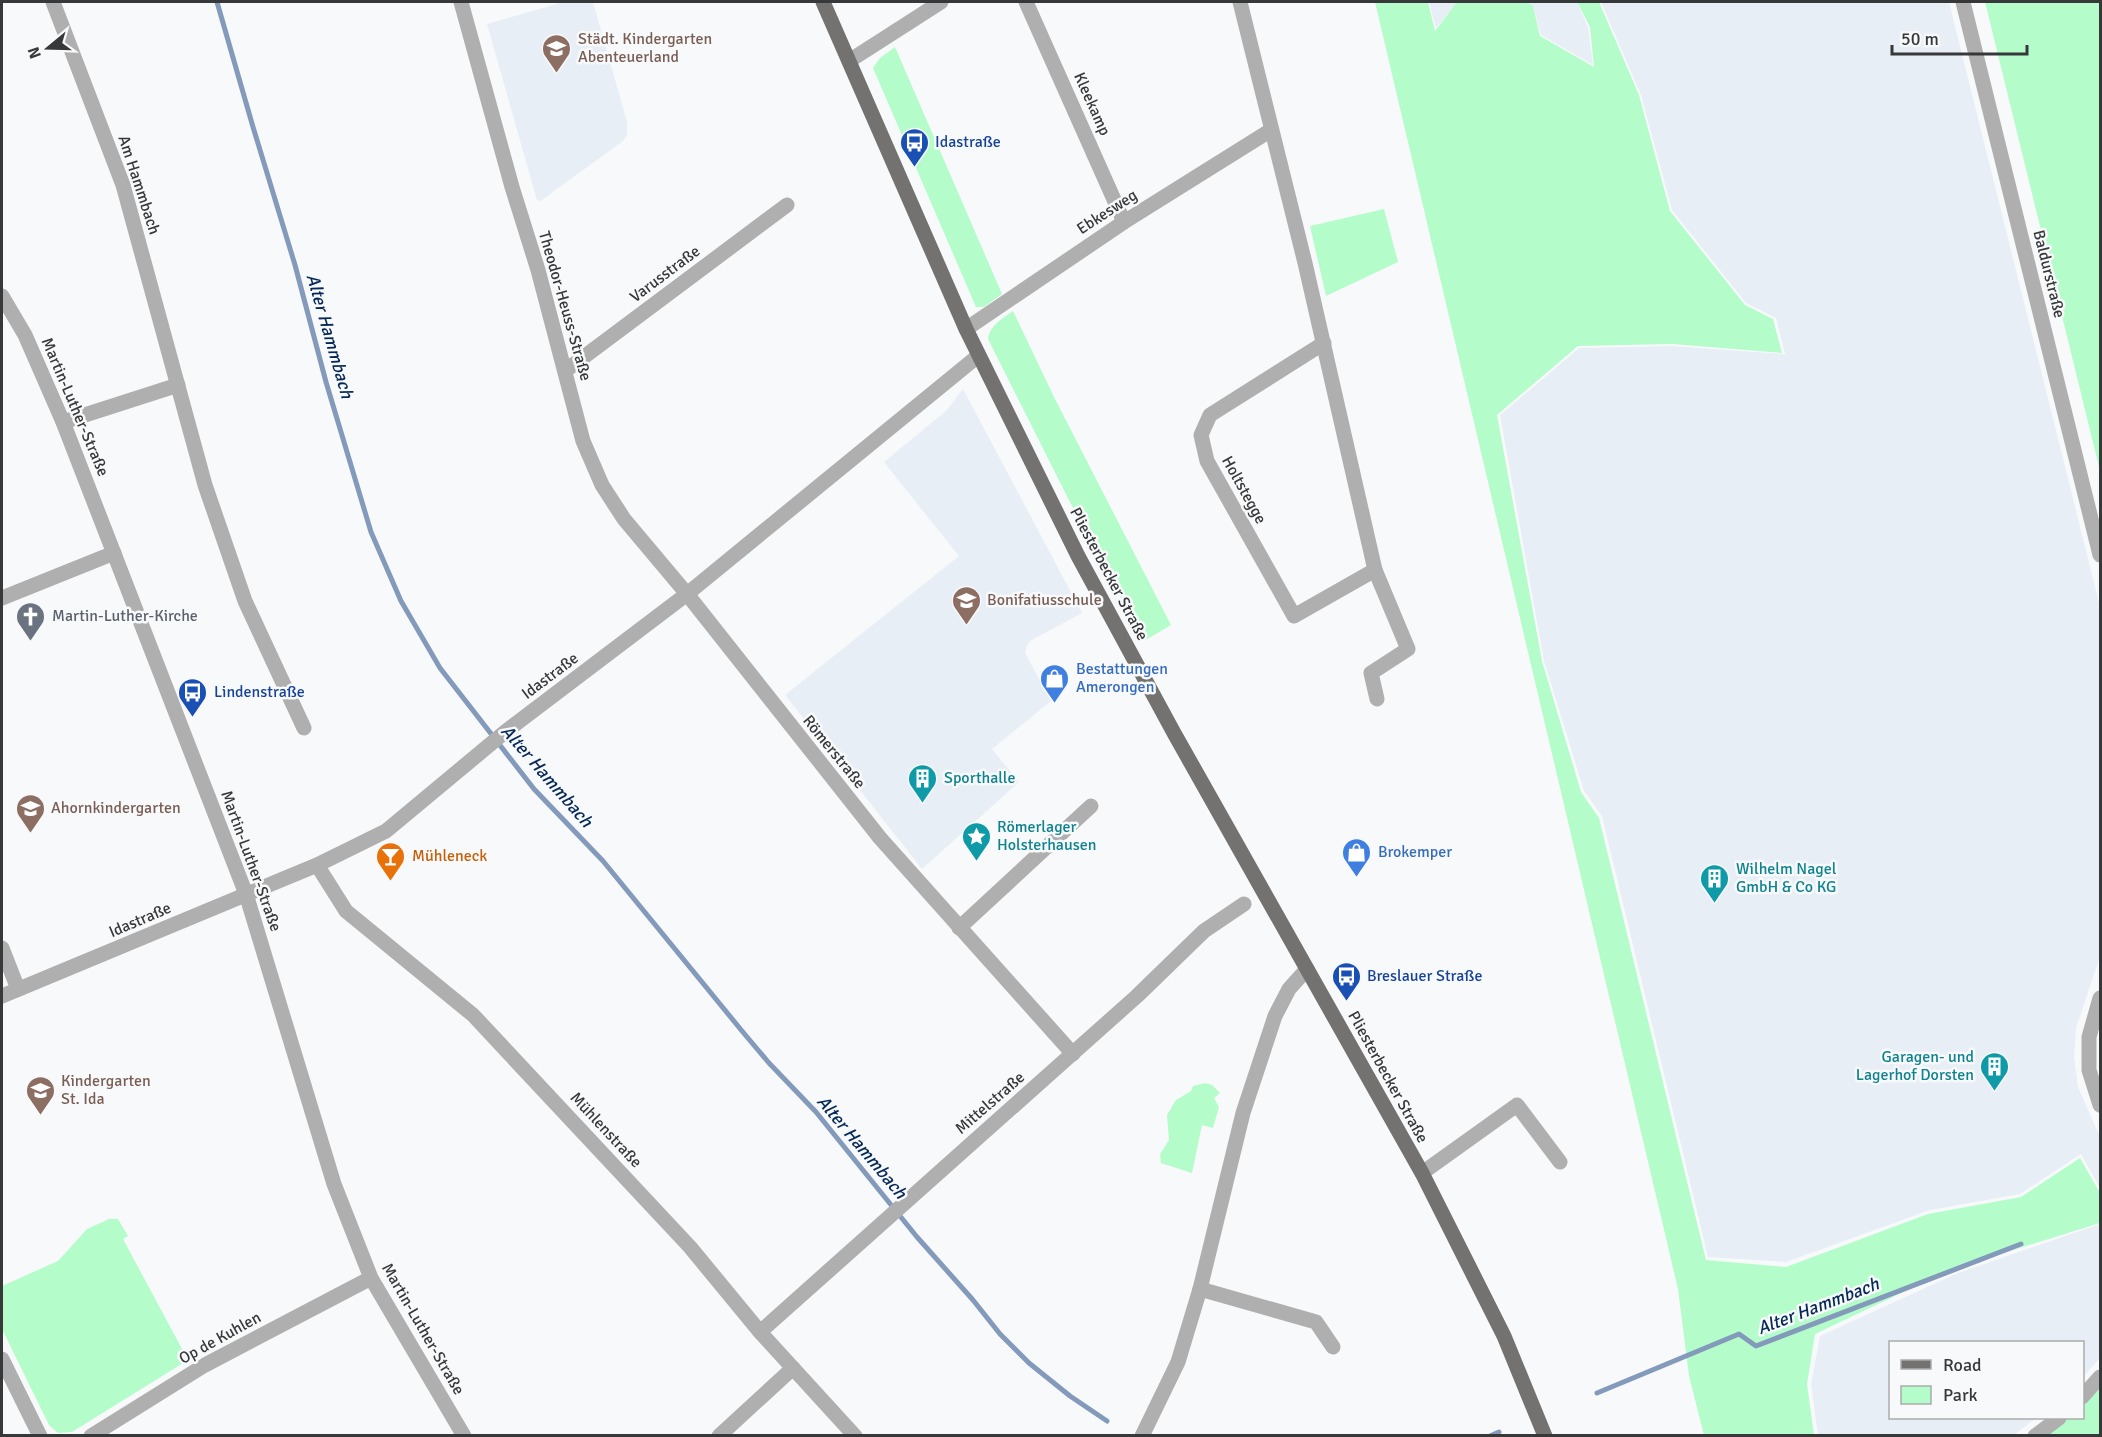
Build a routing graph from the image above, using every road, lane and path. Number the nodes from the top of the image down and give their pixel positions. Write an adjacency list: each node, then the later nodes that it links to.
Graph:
1 (53, 2): 17 (street, Am Hammbach)
2 (461, 2): 16 (street, Theodor-Heuss-Straße)
3 (823, 2): 8 (main road, Pliesterbecker Straße)
4 (941, 2): 8 (street)
5 (1026, 2): 11 (street, Kleekamp)
6 (1240, 2): 9 (street)
7 (1963, 2): 20 (street, Baldurstraße)
8 (849, 61): 13 (main road, Pliesterbecker Straße)
9 (1272, 130): 11 (street, Ebkesweg); 14 (street)
10 (787, 205): 16 (street, Varusstraße)
11 (1124, 222): 13 (street, Ebkesweg)
12 (2, 296): 18 (street, Martin-Luther-Straße)
13 (966, 328): 15 (main road, Pliesterbecker Straße)
14 (1324, 343): 21 (street); 21 (street, Holtstegge)
15 (978, 356): 22 (street, Idastraße); 32 (main road, Pliesterbecker Straße)
16 (565, 371): 22 (street, Theodor-Heuss-Straße)
17 (178, 385): 18 (street); 25 (street, Am Hammbach)
18 (63, 422): 19 (street, Martin-Luther-Straße)
19 (114, 553): 23 (street); 28 (street, Martin-Luther-Straße)
20 (2100, 555)
21 (1375, 570): 24 (street)
22 (687, 594): 27 (street, Idastraße); 30 (street, Römerstraße)
23 (2, 598)
24 (1377, 699)
25 (304, 729)
26 (1091, 807): 30 (street)
27 (316, 866): 28 (street, Idastraße); 42 (street, Mühlenstraße)
28 (246, 894): 33 (street, Idastraße); 40 (street, Martin-Luther-Straße)
29 (1244, 904): 36 (street, Mittelstraße)
30 (959, 928): 36 (street, Römerstraße)
31 (2, 948): 33 (street)
32 (1306, 969): 39 (main road, Pliesterbecker Straße); 41 (street)
33 (18, 989): 34 (street, Idastraße)
34 (2, 996)
35 (2100, 998): 37 (street)
36 (1073, 1054): 42 (street, Mittelstraße)
37 (2100, 1105)
38 (1560, 1162): 39 (street, Pliesterbecker Straße)
39 (1422, 1173): 55 (main road, Pliesterbecker Straße)
40 (371, 1278): 50 (street, Op de Kuhlen); 51 (street, Martin-Luther-Straße)
41 (1200, 1289): 43 (street); 54 (street)
42 (760, 1332): 45 (street, Mühlenstraße)
43 (1333, 1347)
44 (2, 1359): 49 (street)
45 (793, 1368): 52 (street); 53 (street, Mühlenstraße)
46 (2100, 1377): 47 (street)
47 (2084, 1395)
48 (2058, 1419): 56 (street)
49 (40, 1436)
50 (91, 1436)
51 (464, 1436)
52 (719, 1436)
53 (855, 1436)
54 (1143, 1436)
55 (1545, 1436)
56 (2035, 1436)

